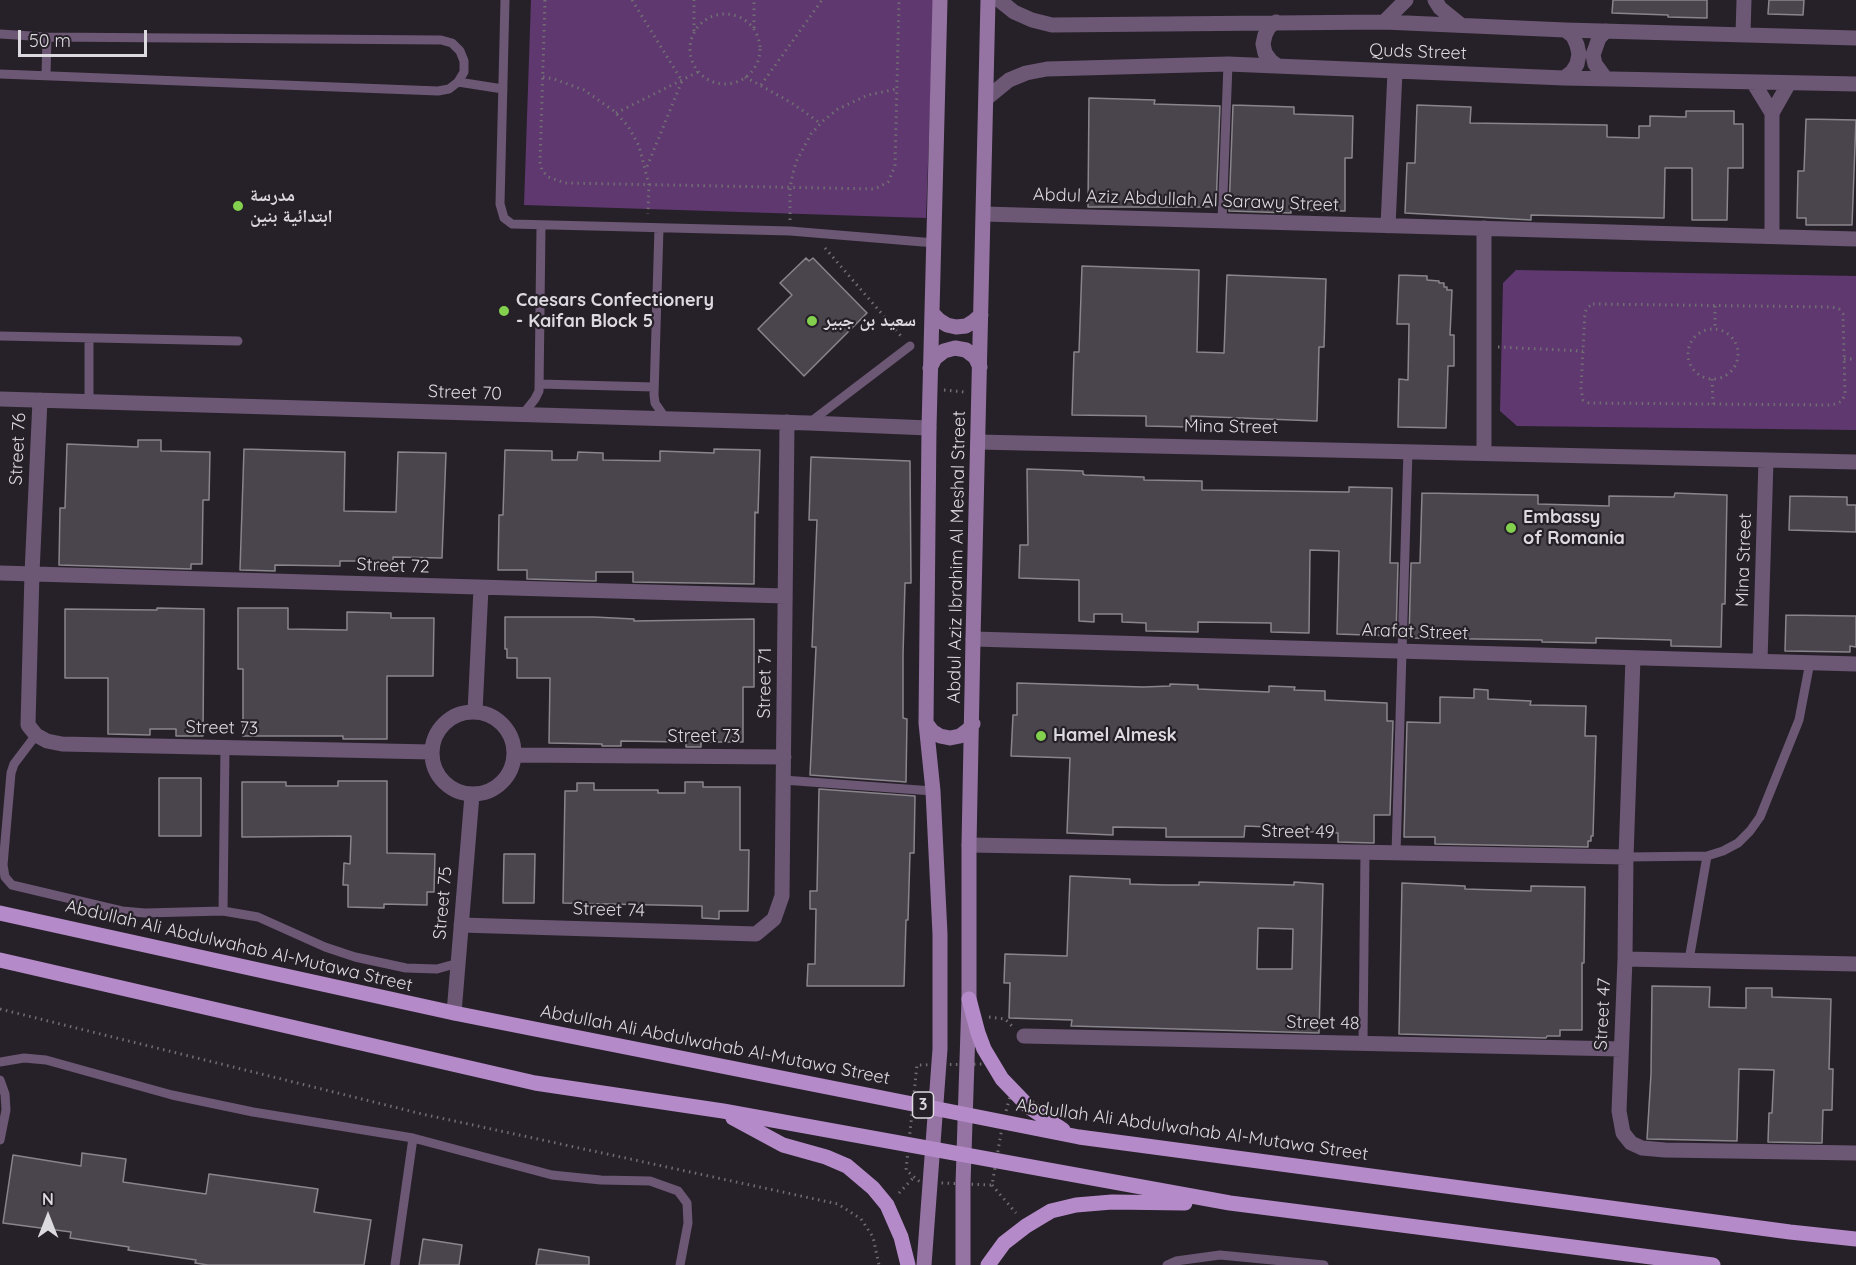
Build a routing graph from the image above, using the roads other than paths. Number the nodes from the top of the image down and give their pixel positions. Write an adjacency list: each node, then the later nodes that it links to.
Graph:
1 (505, 0): 28 (lane)
2 (940, 0): 39 (main road, Abdul Aziz Ibrahim Al Meshal Street)
3 (988, 0): 29 (main road, Abdul Aziz Ibrahim Al Meshal Street)
4 (999, 0): 8 (street, Quds Street)
5 (1406, 0): 9 (street)
6 (1435, 0): 10 (street)
7 (1744, 0): 14 (street)
8 (1276, 22): 9 (street, Quds Street); 18 (street)
9 (1384, 22): 10 (street, Quds Street)
10 (1461, 25): 11 (street, Quds Street)
11 (1566, 30): 12 (street, Quds Street); 22 (street)
12 (1606, 31): 14 (street, Quds Street); 23 (street)
13 (0, 34): 15 (lane)
14 (1743, 34): 16 (street, Quds Street)
15 (47, 37): 21 (lane); 24 (lane)
16 (1856, 38)
17 (1228, 64): 18 (street, Quds Street); 29 (street, Quds Street); 32 (lane)
18 (1278, 66): 19 (street, Quds Street)
19 (1395, 71): 22 (street, Quds Street); 34 (street)
20 (0, 74): 21 (lane)
21 (46, 75): 24 (lane)
22 (1564, 78): 23 (street, Quds Street)
23 (1606, 79): 25 (street, Quds Street)
24 (458, 82): 28 (lane)
25 (1753, 82): 26 (street, Quds Street); 30 (street)
26 (1789, 83): 27 (street, Quds Street); 30 (street)
27 (1856, 84)
28 (503, 88): 33 (lane)
29 (987, 98): 31 (main road, Abdul Aziz Ibrahim Al Meshal Street)
30 (1772, 113): 37 (street)
31 (984, 214): 32 (street, Abdul Aziz Abdullah Al Sarawy Street); 41 (main road, Abdul Aziz Ibrahim Al Meshal Street)
32 (1222, 221): 34 (street, Abdul Aziz Abdullah Al Sarawy Street)
33 (541, 226): 35 (lane); 48 (lane)
34 (1388, 226): 36 (street, Abdul Aziz Abdullah Al Sarawy Street)
35 (659, 228): 39 (lane); 49 (lane)
36 (1484, 228): 37 (street, Abdul Aziz Abdullah Al Sarawy Street); 60 (street)
37 (1772, 236): 38 (street, Abdul Aziz Abdullah Al Sarawy Street)
38 (1856, 239)
39 (935, 243): 40 (main road, Abdul Aziz Ibrahim Al Meshal Street)
40 (932, 313): 41 (main road); 47 (main road, Abdul Aziz Ibrahim Al Meshal Street)
41 (981, 315): 46 (main road, Abdul Aziz Ibrahim Al Meshal Street)
42 (0, 336): 43 (lane)
43 (89, 338): 44 (lane); 52 (lane)
44 (237, 341)
45 (910, 346): 56 (lane)
46 (980, 367): 47 (main road); 58 (main road, Abdul Aziz Ibrahim Al Meshal Street)
47 (930, 368): 57 (main road, Abdul Aziz Ibrahim Al Meshal Street)
48 (539, 384): 49 (lane); 53 (lane)
49 (654, 387): 54 (lane)
50 (0, 399): 51 (street, Street 70)
51 (40, 400): 52 (street, Street 70); 64 (street, Street 76)
52 (89, 402): 53 (street, Street 70)
53 (523, 414): 54 (street, Street 70)
54 (666, 418): 55 (street, Street 70)
55 (787, 422): 56 (street, Street 70); 66 (street, Street 71)
56 (809, 423): 57 (street, Street 70)
57 (929, 429): 74 (main road, Abdul Aziz Ibrahim Al Meshal Street)
58 (978, 442): 59 (street, Mina Street); 67 (main road, Abdul Aziz Ibrahim Al Meshal Street)
59 (1408, 450): 60 (street, Mina Street); 68 (lane)
60 (1484, 453): 61 (street, Mina Street)
61 (1766, 460): 62 (street, Mina Street); 70 (street, Mina Street)
62 (1856, 462)
63 (0, 573): 64 (street, Street 72)
64 (32, 573): 65 (street, Street 72); 76 (street, Street 76)
65 (482, 588): 66 (street, Street 72); 73 (street)
66 (785, 596): 80 (street, Street 71)
67 (973, 639): 68 (street, Arafat Street); 75 (main road, Abdul Aziz Ibrahim Al Meshal Street)
68 (1402, 651): 69 (street, Arafat Street); 86 (lane)
69 (1633, 658): 70 (street, Arafat Street); 88 (street, Street 47)
70 (1760, 661): 71 (street, Arafat Street)
71 (1810, 662): 72 (street, Arafat Street); 87 (lane)
72 (1856, 664)
73 (475, 712): 78 (street); 79 (street)
74 (926, 723): 75 (main road); 82 (main road, Abdul Aziz Ibrahim Al Meshal Street)
75 (973, 724): 84 (main road, Abdul Aziz Ibrahim Al Meshal Street)
76 (36, 735): 77 (street, Street 73); 89 (lane)
77 (225, 747): 78 (street, Street 73); 89 (lane)
78 (432, 752): 83 (street)
79 (515, 755): 80 (street, Street 73); 83 (street)
80 (784, 757): 81 (street, Street 71)
81 (783, 780): 82 (lane); 92 (street, Street 71)
82 (933, 791): 105 (main road, Abdul Aziz Ibrahim Al Meshal Street)
83 (472, 795): 91 (street, Street 75)
84 (969, 845): 85 (street, Street 49); 98 (main road, Abdul Aziz Ibrahim Al Meshal Street)
85 (1365, 852): 86 (street, Street 49); 101 (lane)
86 (1396, 853): 88 (street, Street 49)
87 (1707, 856): 88 (lane); 96 (lane)
88 (1626, 857): 93 (street, Street 47)
89 (223, 911): 95 (lane)
90 (0, 912): 99 (main road, Abdullah Ali Abdulwahab Al-Mutawa Street / 3)
91 (461, 925): 92 (street, Street 74); 95 (street, Street 75)
92 (756, 934)
93 (1625, 959): 96 (street); 102 (street, Street 47)
94 (0, 960): 106 (main road, 3)
95 (458, 960): 99 (street, Street 75)
96 (1689, 960): 97 (street)
97 (1856, 964)
98 (969, 999): 107 (main road, Abdul Aziz Ibrahim Al Meshal Street); 108 (main road)
99 (454, 1013): 105 (main road, Abdullah Ali Abdulwahab Al-Mutawa Street / 3)
100 (1024, 1036): 101 (street, Street 48)
101 (1363, 1043): 102 (street, Street 48)
102 (1621, 1049): 112 (street, Street 47)
103 (0, 1062): 109 (lane)
104 (0, 1080): 110 (lane)
105 (936, 1108): 107 (main road, Abdullah Ali Abdulwahab Al-Mutawa Street / 3); 111 (main road, Abdul Aziz Ibrahim Al Meshal Street)
106 (723, 1112): 111 (main road, 3); 118 (main road)
107 (966, 1115): 108 (main road, Abdullah Ali Abdulwahab Al-Mutawa Street / 3); 113 (main road, Abdul Aziz Ibrahim Al Meshal Street)
108 (1079, 1137): 115 (main road, Abdullah Ali Abdulwahab Al-Mutawa Street / 3)
109 (413, 1138): 116 (lane); 117 (lane)
110 (0, 1140)
111 (933, 1149): 113 (main road, 3); 119 (main road, Abdul Aziz Ibrahim Al Meshal Street)
112 (1856, 1153)
113 (964, 1155): 114 (main road, 3); 120 (main road, Abdul Aziz Ibrahim Al Meshal Street)
114 (1230, 1203): 121 (main road); 124 (main road, 3)
115 (1856, 1239)
116 (395, 1265)
117 (680, 1265)
118 (908, 1265)
119 (924, 1265)
120 (963, 1265)
121 (988, 1265)
122 (1167, 1265): 123 (lane)
123 (1324, 1265)
124 (1713, 1265)

